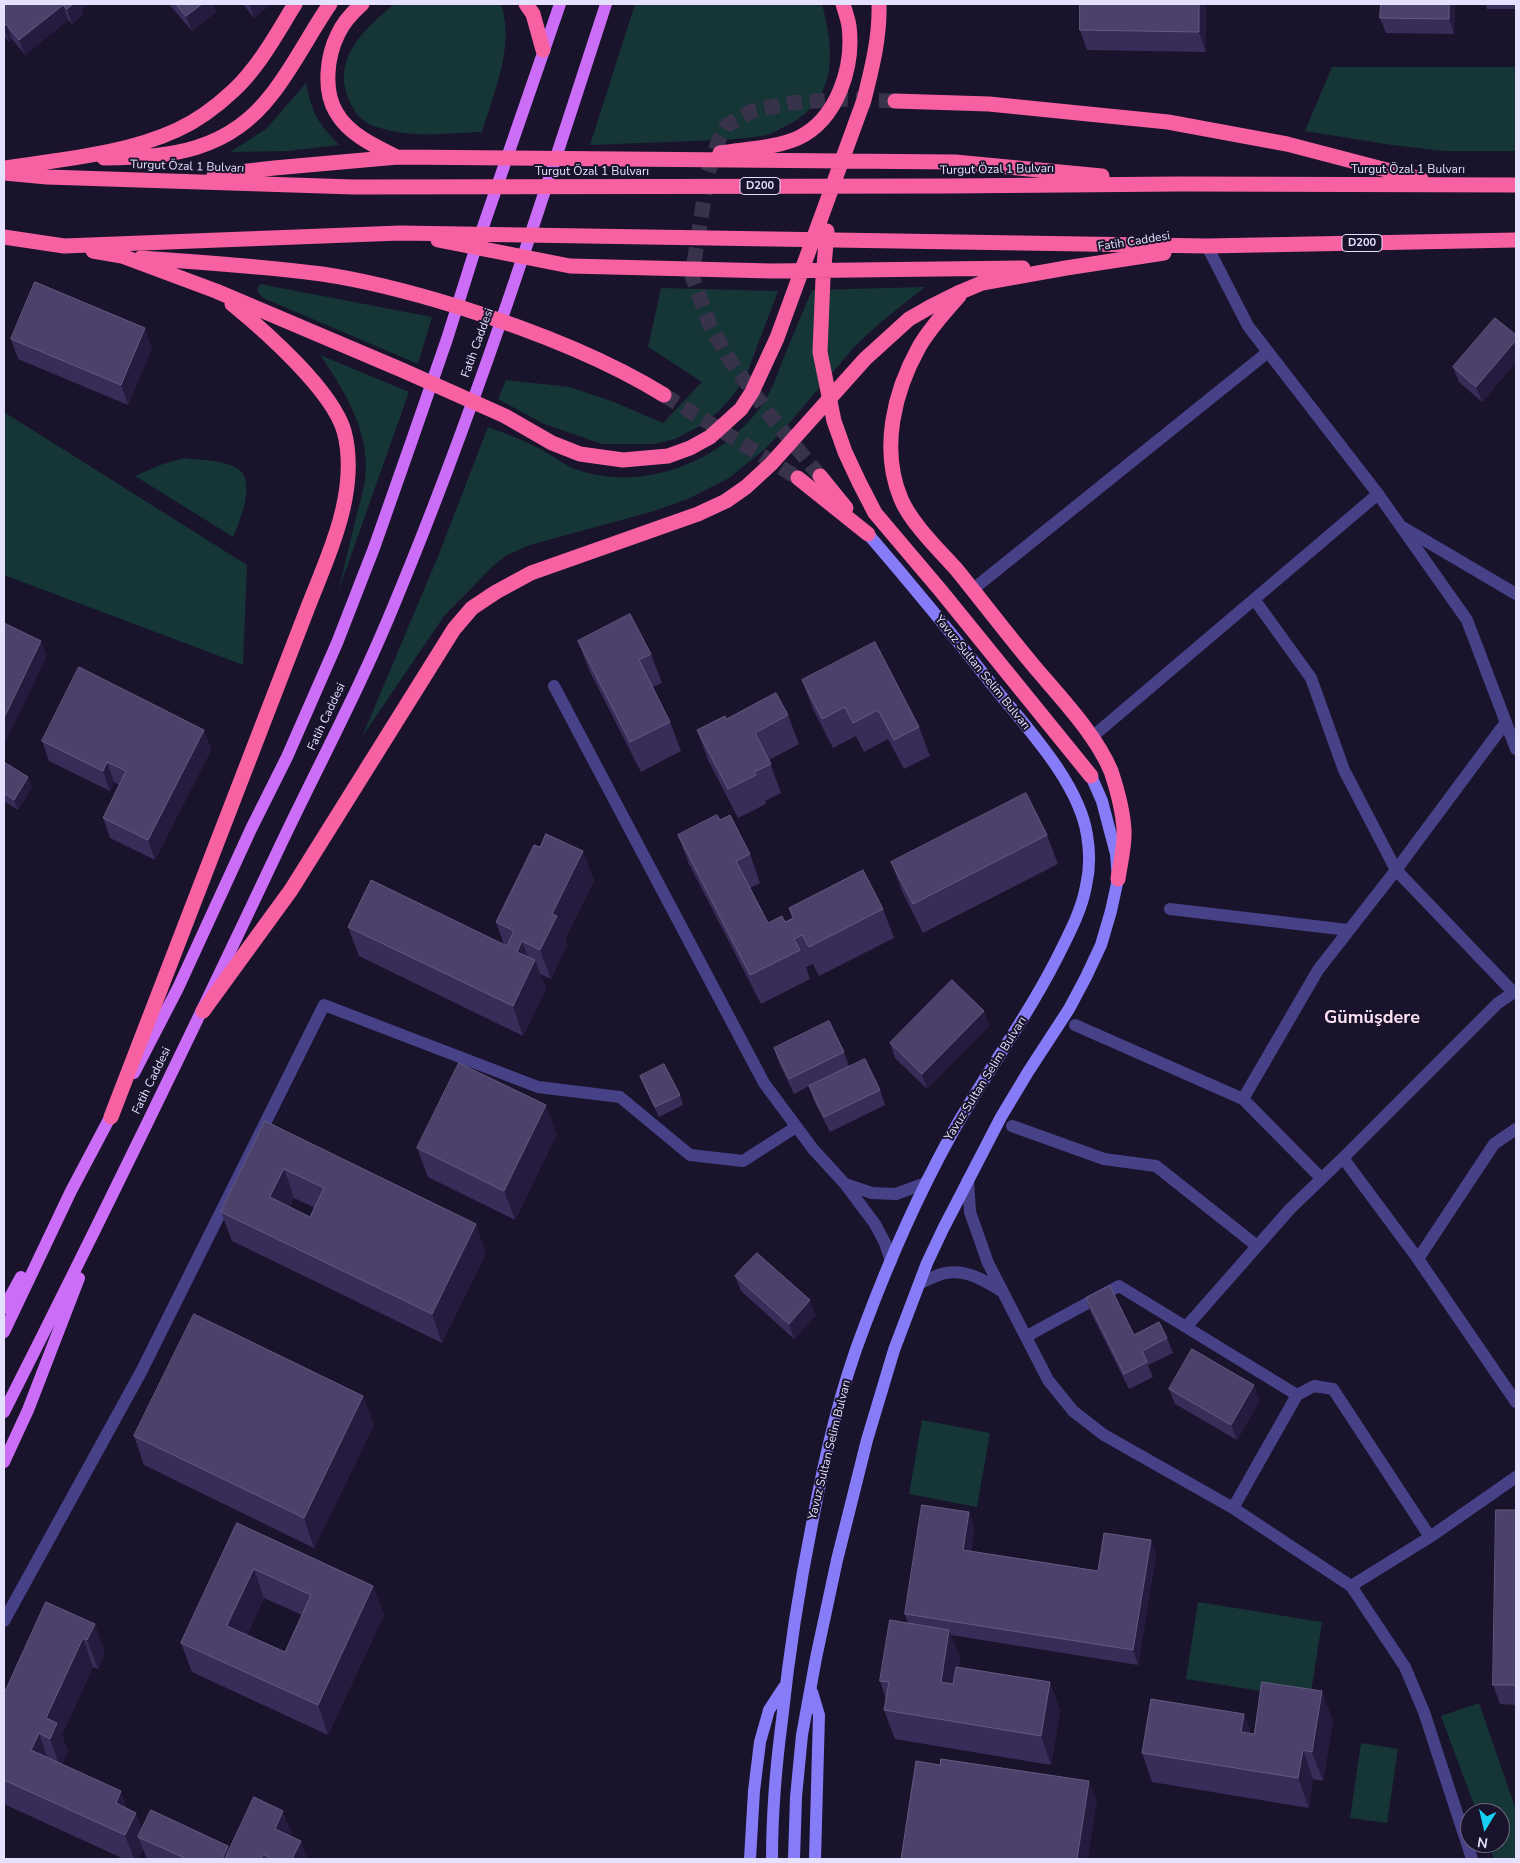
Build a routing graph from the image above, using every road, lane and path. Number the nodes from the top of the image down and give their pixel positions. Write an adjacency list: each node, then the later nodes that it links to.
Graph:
1 (295, 4): 12 (highway)
2 (330, 4): 12 (highway)
3 (362, 4): 11 (highway)
4 (526, 4): 9 (highway)
5 (560, 4): 9 (main road, Fatih Caddesi)
6 (606, 4): 51 (main road, Fatih Caddesi)
7 (843, 4): 13 (highway)
8 (877, 7): 20 (highway)
9 (543, 50): 54 (main road, Fatih Caddesi)
10 (895, 101): 18 (highway)
11 (398, 157): 13 (highway, Turgut Özal 1 Bulvarı / D200); 16 (highway, Turgut Özal 1 Bulvarı)
12 (65, 158): 14 (highway)
13 (677, 160): 17 (highway, Turgut Özal 1 Bulvarı / D200)
14 (4, 168)
15 (4, 173): 16 (highway, Turgut Özal 1 Bulvarı / D200)
16 (165, 181): 17 (highway, Turgut Özal 1 Bulvarı / D200)
17 (1180, 184): 18 (highway, Turgut Özal 1 Bulvarı / D200)
18 (1444, 185): 19 (highway, Turgut Özal 1 Bulvarı / D200)
19 (1516, 185)
20 (830, 193): 29 (highway); 45 (highway)
21 (400, 233): 25 (highway, D200); 26 (highway, D200); 28 (highway, D200)
22 (4, 237): 25 (highway, D200)
23 (1516, 240): 26 (highway, D200)
24 (4, 242): 25 (highway)
25 (64, 246): 27 (highway)
26 (1207, 246): 28 (highway, Fatih Caddesi / D200); 31 (street)
27 (122, 256): 29 (highway); 32 (highway)
28 (1066, 268): 30 (highway)
29 (216, 291): 54 (highway)
30 (963, 291): 38 (highway); 51 (highway)
31 (1268, 352): 35 (street); 38 (street)
32 (664, 395)
33 (820, 476): 37 (highway)
34 (798, 478): 37 (highway)
35 (1378, 494): 36 (street); 40 (street)
36 (1400, 525): 39 (street); 42 (street)
37 (868, 534): 61 (main road, Yavuz Sultan Selim Bulvarı)
38 (972, 590): 43 (highway)
39 (1516, 594)
40 (1254, 599): 43 (street); 46 (street)
41 (554, 686): 56 (street)
42 (1506, 722): 44 (street); 46 (street)
43 (1092, 737): 47 (highway)
44 (1516, 748)
45 (1091, 776): 47 (main road)
46 (1396, 870): 49 (street); 50 (street)
47 (1118, 879): 60 (main road)
48 (1170, 909): 49 (street)
49 (1348, 930): 53 (street)
50 (1515, 992): 58 (street)
51 (203, 1012): 64 (main road, Fatih Caddesi)
52 (1075, 1025): 53 (street)
53 (1243, 1099): 59 (street)
54 (111, 1117): 63 (main road, Fatih Caddesi)
55 (1012, 1126): 65 (street)
56 (796, 1127): 62 (street); 82 (street)
57 (1516, 1129): 66 (street)
58 (1344, 1158): 59 (street); 66 (street)
59 (1321, 1178): 65 (street)
60 (968, 1180): 68 (main road); 69 (street)
61 (926, 1183): 62 (street); 67 (main road, Yavuz Sultan Selim Bulvarı)
62 (845, 1184): 67 (street)
63 (71, 1191): 70 (main road); 72 (main road, Fatih Caddesi)
64 (106, 1208): 76 (main road, Fatih Caddesi); 77 (main road)
65 (1257, 1246): 71 (street)
66 (1418, 1259): 75 (street)
67 (891, 1261): 83 (main road, Yavuz Sultan Selim Bulvarı)
68 (920, 1283): 69 (street); 84 (main road)
69 (1003, 1292): 73 (street)
70 (4, 1308)
71 (1186, 1327): 73 (street); 74 (street)
72 (4, 1332)
73 (1027, 1336): 79 (street)
74 (1297, 1395): 79 (street); 80 (street)
75 (1516, 1402)
76 (4, 1412)
77 (4, 1462)
78 (1516, 1477): 80 (street)
79 (1233, 1508): 81 (street)
80 (1430, 1537): 81 (street)
81 (1351, 1586): 89 (street)
82 (4, 1621)
83 (785, 1685): 85 (main road); 86 (main road, Yavuz Sultan Selim Bulvarı)
84 (811, 1689): 87 (main road); 88 (main road)
85 (750, 1859)
86 (772, 1859)
87 (794, 1859)
88 (815, 1859)
89 (1472, 1859)

